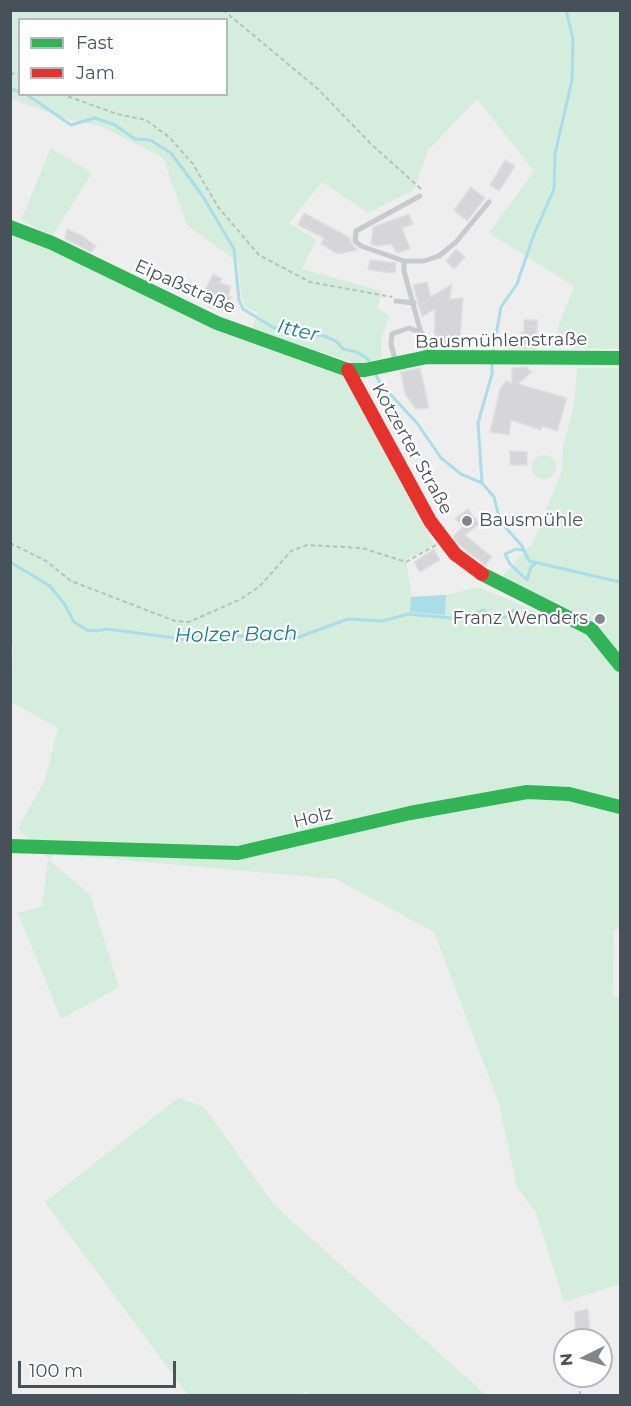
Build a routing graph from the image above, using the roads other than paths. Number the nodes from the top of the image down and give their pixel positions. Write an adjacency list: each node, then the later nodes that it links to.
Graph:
1 (420, 196): 4 (lane)
2 (489, 202): 4 (lane)
3 (10, 227): 11 (street, Eipaßstraße)
4 (404, 261): 6 (lane)
5 (396, 301): 6 (lane)
6 (414, 303): 7 (lane)
7 (423, 334): 8 (lane); 10 (lane)
8 (427, 357): 9 (street, Bausmühlenstraße); 10 (street, Bausmühlenstraße)
9 (621, 358)
10 (396, 364): 11 (street, Bausmühlenstraße)
11 (348, 369): 12 (street, Kotzerter Straße)
12 (621, 665)
13 (621, 807): 14 (street, Holz)
14 (10, 846)

